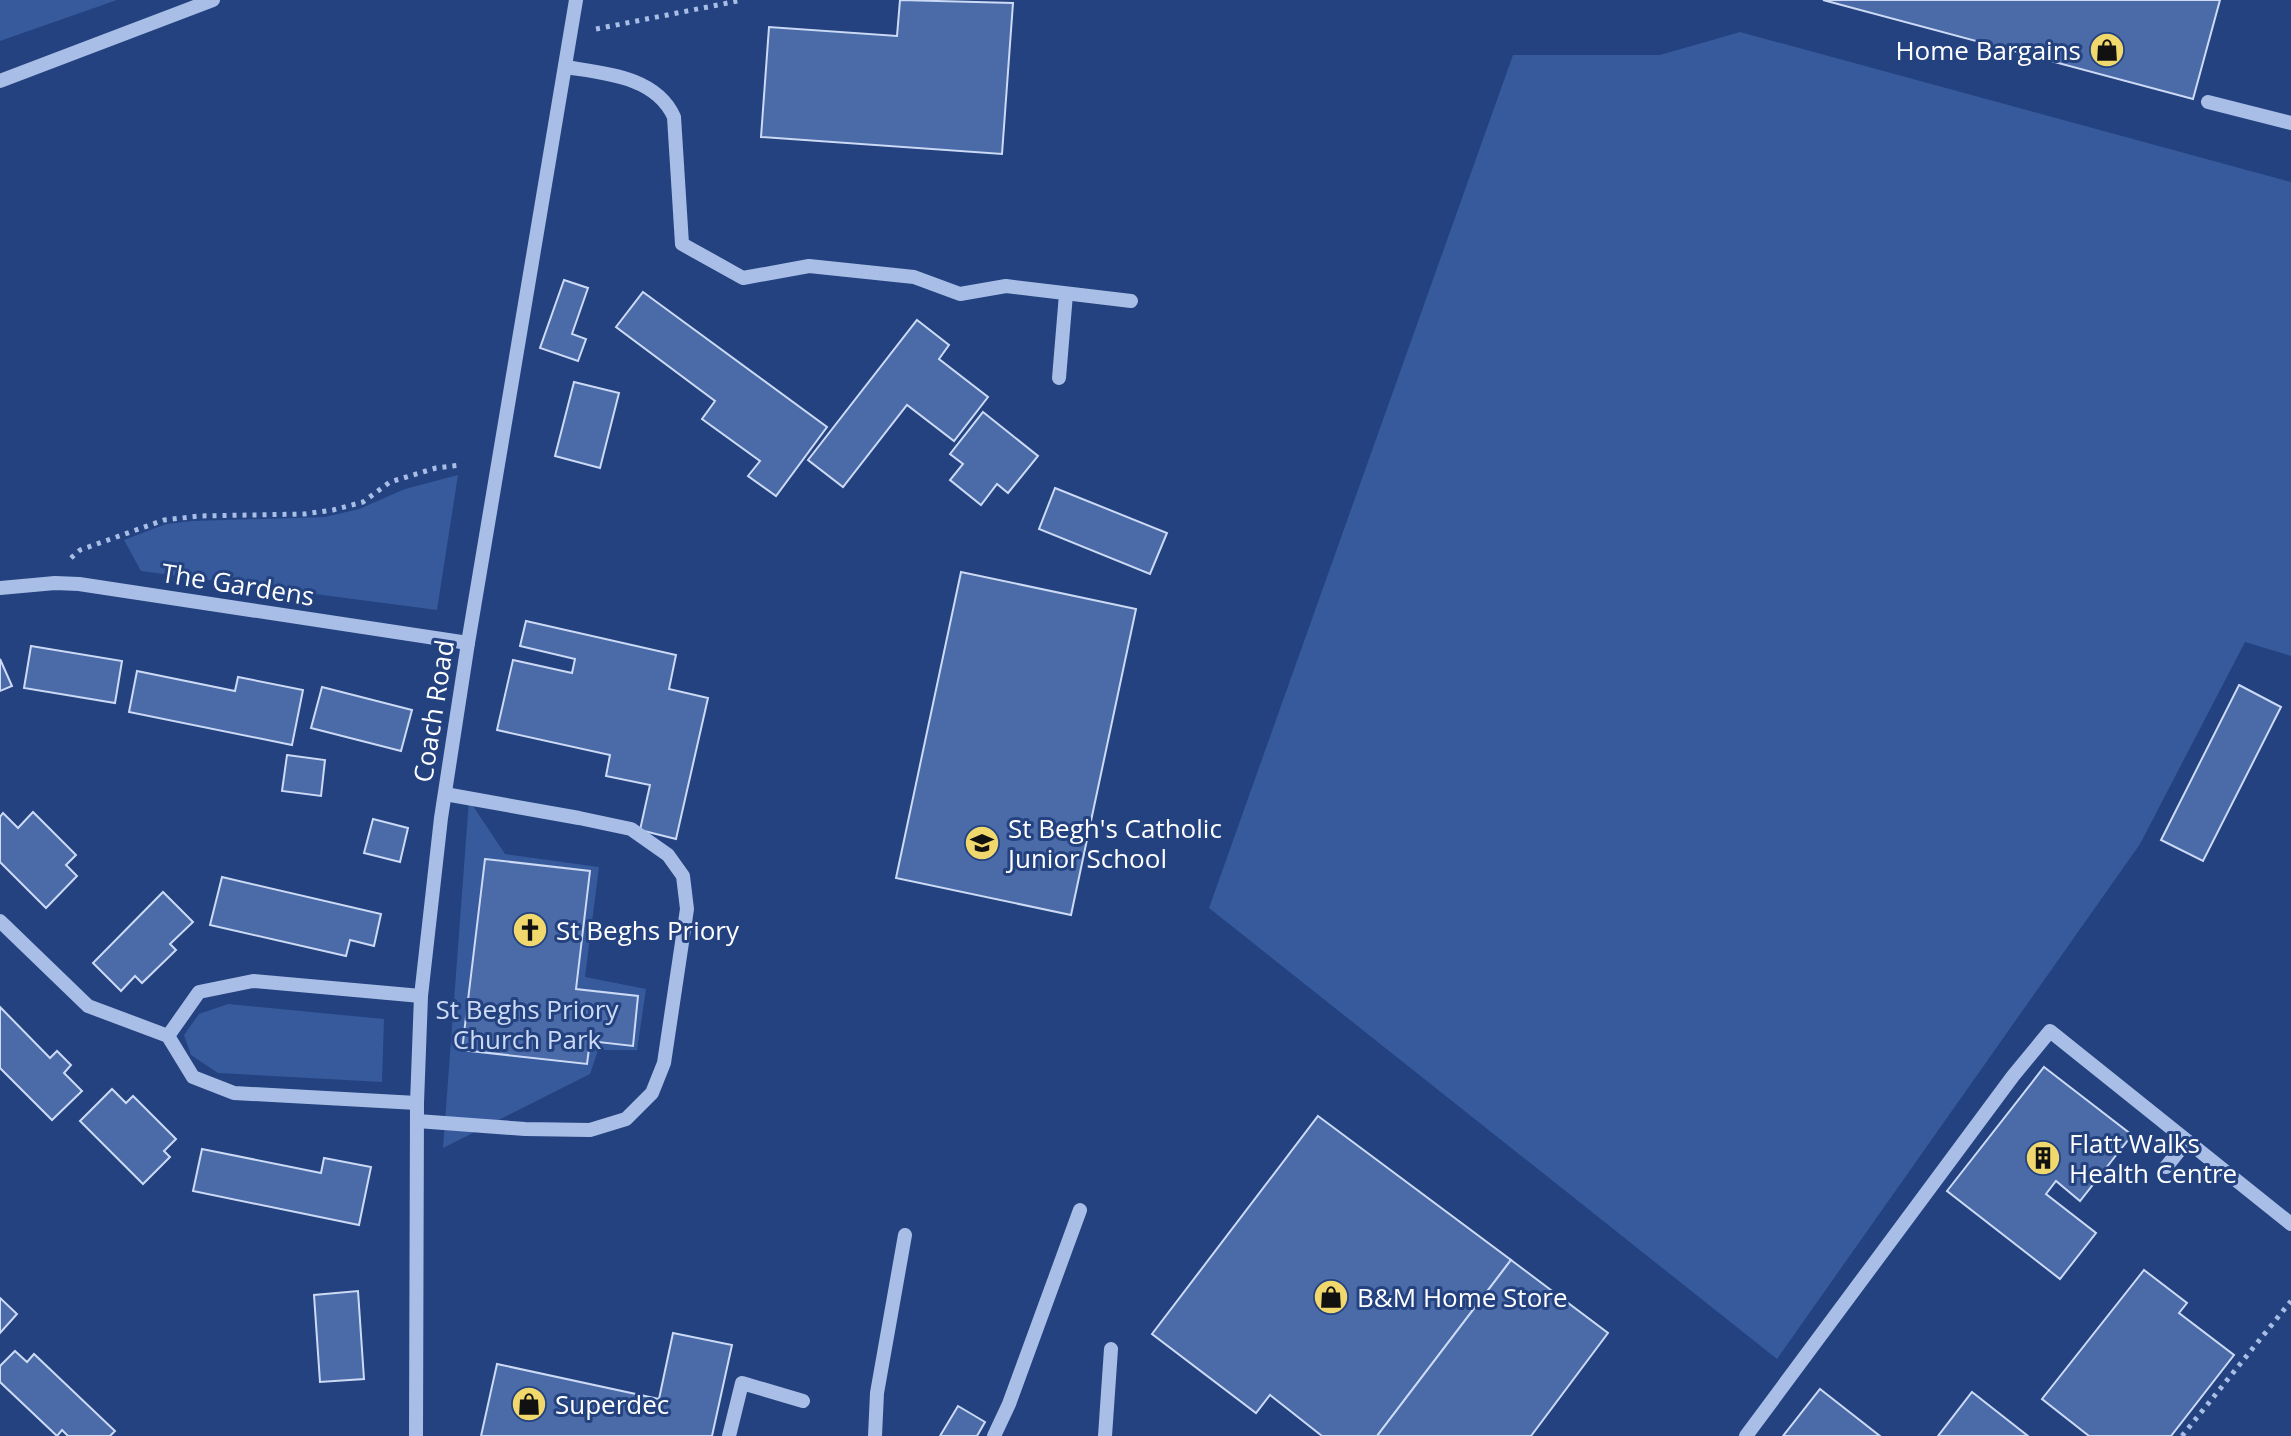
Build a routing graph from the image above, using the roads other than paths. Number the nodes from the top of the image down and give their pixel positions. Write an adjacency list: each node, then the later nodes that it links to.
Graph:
1 (213, 0): 4 (street)
2 (576, 0): 3 (street, Coach Road)
3 (565, 67): 7 (street); 11 (street, Coach Road)
4 (0, 81)
5 (2208, 102): 6 (street)
6 (2291, 123)
7 (1066, 294): 8 (street); 9 (street)
8 (1131, 301)
9 (1059, 378)
10 (0, 588): 11 (street, The Gardens)
11 (468, 643): 12 (street, Coach Road)
12 (445, 794): 14 (street, Coach Road); 17 (street)
13 (0, 921): 15 (street)
14 (421, 996): 15 (street); 16 (street, Coach Road)
15 (168, 1036): 16 (street)
16 (417, 1103): 17 (street, Coach Road)
17 (417, 1121): 25 (street, Coach Road)
18 (2187, 1141): 19 (street); 21 (street); 30 (street)
19 (2166, 1167)
20 (1080, 1210): 28 (street)
21 (2291, 1224)
22 (905, 1235): 27 (street)
23 (1111, 1349): 29 (street)
24 (803, 1401): 26 (street)
25 (416, 1436)
26 (729, 1436)
27 (875, 1436)
28 (994, 1436)
29 (1105, 1436)
30 (1746, 1436)

